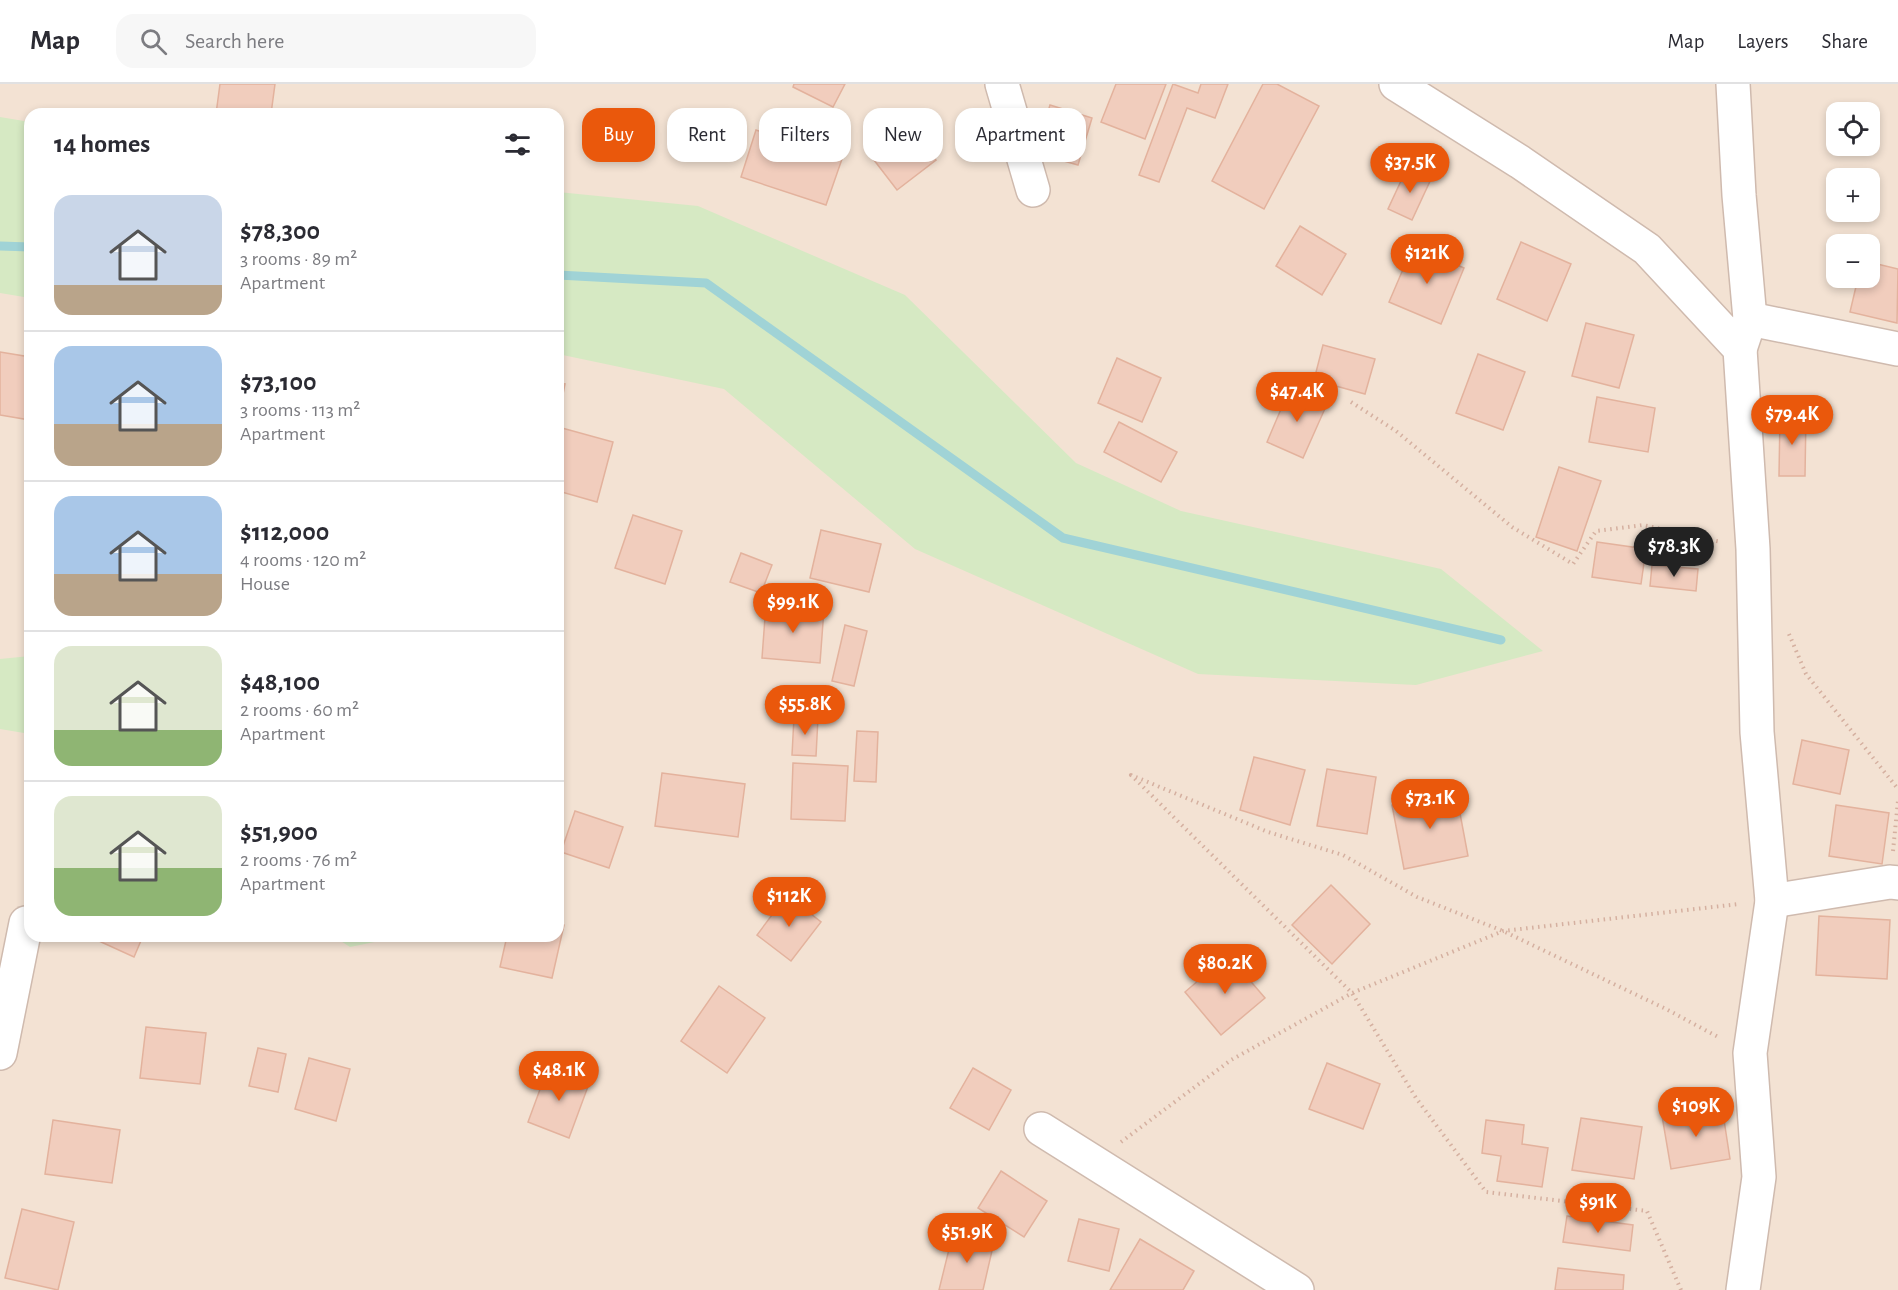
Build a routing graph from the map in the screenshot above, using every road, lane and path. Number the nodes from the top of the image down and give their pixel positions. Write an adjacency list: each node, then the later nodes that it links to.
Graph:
1 (1002, 84): 4 (street)
2 (1396, 84): 5 (street)
3 (1732, 84): 5 (street)
4 (1033, 189)
5 (1745, 334): 6 (street); 8 (street)
6 (1898, 349)
7 (1351, 402): 8 (path)
8 (1753, 549): 13 (street)
9 (1788, 632): 10 (path)
10 (1898, 789)
11 (1898, 801): 12 (path)
12 (1894, 882): 13 (street)
13 (1772, 901): 14 (path); 18 (street)
14 (1503, 931): 16 (path); 16 (path); 18 (path)
15 (24, 933): 17 (street)
16 (1352, 993): 20 (path); 22 (path)
17 (0, 1053)
18 (1750, 1053): 23 (street)
19 (1041, 1128): 20 (street)
20 (1094, 1162): 21 (street)
21 (1297, 1290)
22 (1681, 1290)
23 (1743, 1290)

